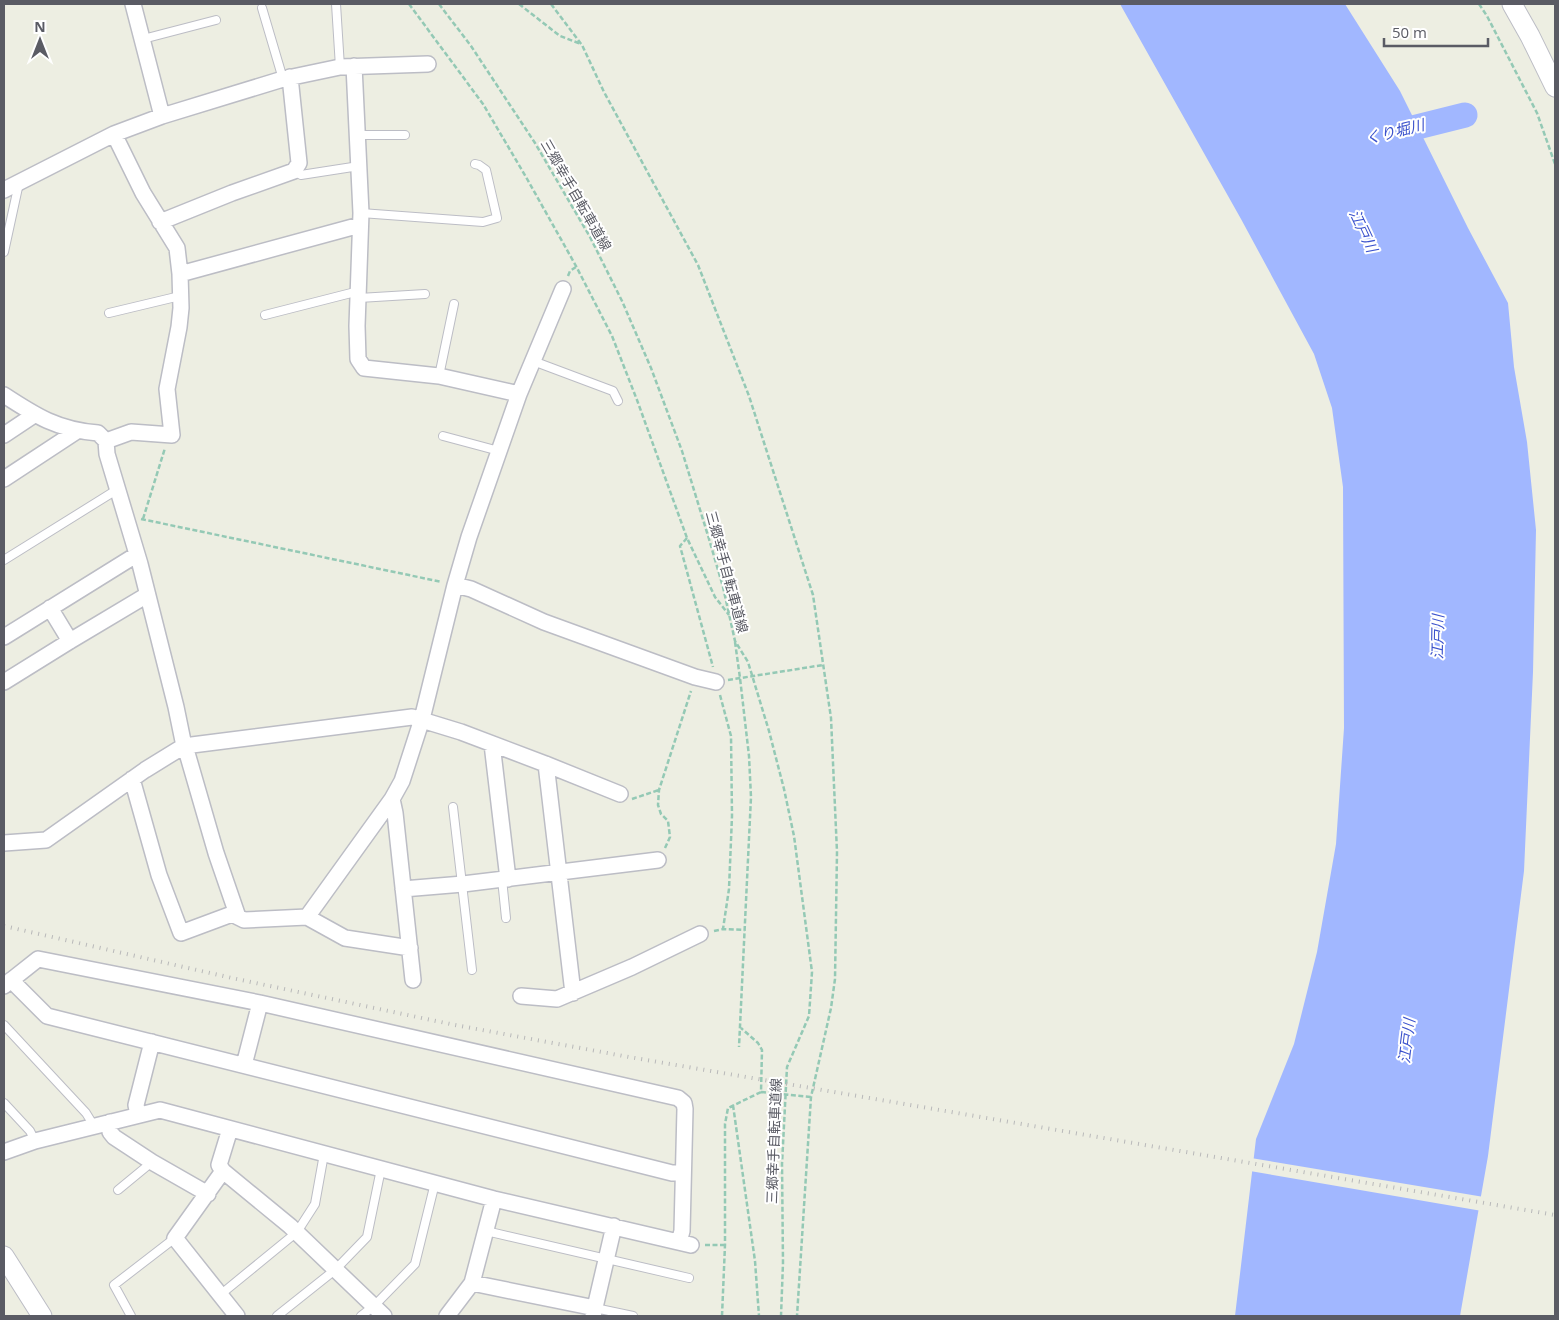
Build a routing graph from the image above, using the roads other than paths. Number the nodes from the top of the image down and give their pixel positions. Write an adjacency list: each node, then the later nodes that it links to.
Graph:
1 (133, 4): 6 (street)
2 (336, 4): 8 (lane)
3 (1512, 4): 10 (street)
4 (262, 8): 9 (lane)
5 (216, 20): 6 (lane)
6 (143, 39): 11 (street)
7 (428, 64): 8 (street)
8 (347, 67): 9 (street); 13 (street)
9 (287, 78): 11 (street); 17 (street)
10 (1555, 87)
11 (162, 116): 12 (street)
12 (114, 134): 18 (street); 21 (street)
13 (358, 135): 14 (lane); 16 (street)
14 (405, 136)
15 (475, 164): 20 (lane)
16 (359, 166): 17 (lane); 20 (street)
17 (294, 171): 21 (street)
18 (19, 181): 19 (street); 22 (lane)
19 (4, 190)
20 (360, 219): 23 (street); 25 (street)
21 (160, 222): 23 (street)
22 (4, 252)
23 (180, 274): 27 (street)
24 (563, 289): 31 (street)
25 (359, 294): 26 (lane); 30 (lane); 32 (street)
26 (425, 294)
27 (180, 296): 29 (lane); 40 (street)
28 (454, 304): 32 (lane)
29 (109, 313)
30 (265, 315)
31 (534, 361): 34 (street); 35 (lane)
32 (440, 376): 34 (street)
33 (4, 394): 36 (street)
34 (519, 394): 41 (street)
35 (618, 400)
36 (34, 415): 37 (street); 38 (street)
37 (77, 431): 40 (street); 42 (street)
38 (4, 435)
39 (443, 436): 41 (lane)
40 (106, 441): 43 (street)
41 (499, 451): 46 (street)
42 (4, 479)
43 (118, 489): 44 (street); 45 (lane)
44 (136, 554): 47 (street); 48 (street)
45 (4, 560)
46 (455, 585): 52 (street); 53 (street)
47 (147, 596): 50 (street); 55 (street)
48 (50, 608): 49 (street); 50 (street)
49 (4, 637)
50 (70, 641): 51 (street)
51 (4, 682)
52 (716, 682)
53 (422, 719): 54 (street); 55 (street); 59 (street)
54 (492, 744): 56 (street); 64 (street)
55 (184, 746): 57 (street); 67 (street)
56 (546, 764): 58 (street); 63 (street)
57 (132, 779): 61 (street); 67 (street)
58 (620, 794)
59 (392, 799): 66 (street); 68 (street)
60 (453, 807): 65 (lane)
61 (4, 843)
62 (658, 860): 63 (street)
63 (559, 871): 64 (street); 75 (street)
64 (505, 879): 65 (street); 69 (lane)
65 (463, 884): 66 (street); 72 (lane)
66 (403, 890): 71 (street)
67 (238, 917): 68 (street)
68 (307, 917): 71 (street)
69 (506, 918)
70 (700, 934): 75 (street)
71 (410, 948): 73 (street)
72 (472, 970)
73 (413, 980)
74 (7, 983): 77 (street); 79 (street)
75 (573, 993): 76 (street)
76 (521, 996)
77 (260, 1004): 80 (street); 92 (street)
78 (4, 1025): 84 (lane)
79 (152, 1042): 80 (street); 82 (street)
80 (244, 1065): 92 (street)
81 (4, 1103): 86 (lane)
82 (138, 1115): 83 (street); 85 (street)
83 (110, 1122): 84 (street); 89 (street)
84 (94, 1126): 86 (street)
85 (230, 1129): 88 (street); 91 (street)
86 (35, 1141): 87 (street)
87 (4, 1152)
88 (324, 1154): 90 (street); 99 (lane)
89 (152, 1162): 94 (lane); 95 (street)
90 (381, 1169): 93 (street); 103 (lane)
91 (223, 1171): 95 (street); 99 (street)
92 (684, 1173): 97 (street)
93 (435, 1183): 96 (street); 107 (lane)
94 (118, 1190)
95 (208, 1194): 100 (street)
96 (494, 1199): 97 (street); 98 (street)
97 (614, 1226): 102 (street)
98 (486, 1231): 102 (lane); 105 (street)
99 (297, 1232): 103 (street); 106 (lane)
100 (175, 1238): 106 (street); 110 (lane)
101 (4, 1256): 109 (street)
102 (606, 1258): 104 (lane); 108 (street)
103 (336, 1268): 107 (street); 112 (lane)
104 (689, 1278)
105 (472, 1283): 108 (street); 114 (street)
106 (220, 1295): 111 (street)
107 (379, 1311): 113 (lane)
108 (594, 1312): 115 (lane)
109 (42, 1316)
110 (131, 1316)
111 (237, 1316)
112 (277, 1316)
113 (361, 1316)
114 (447, 1316)
115 (633, 1316)

